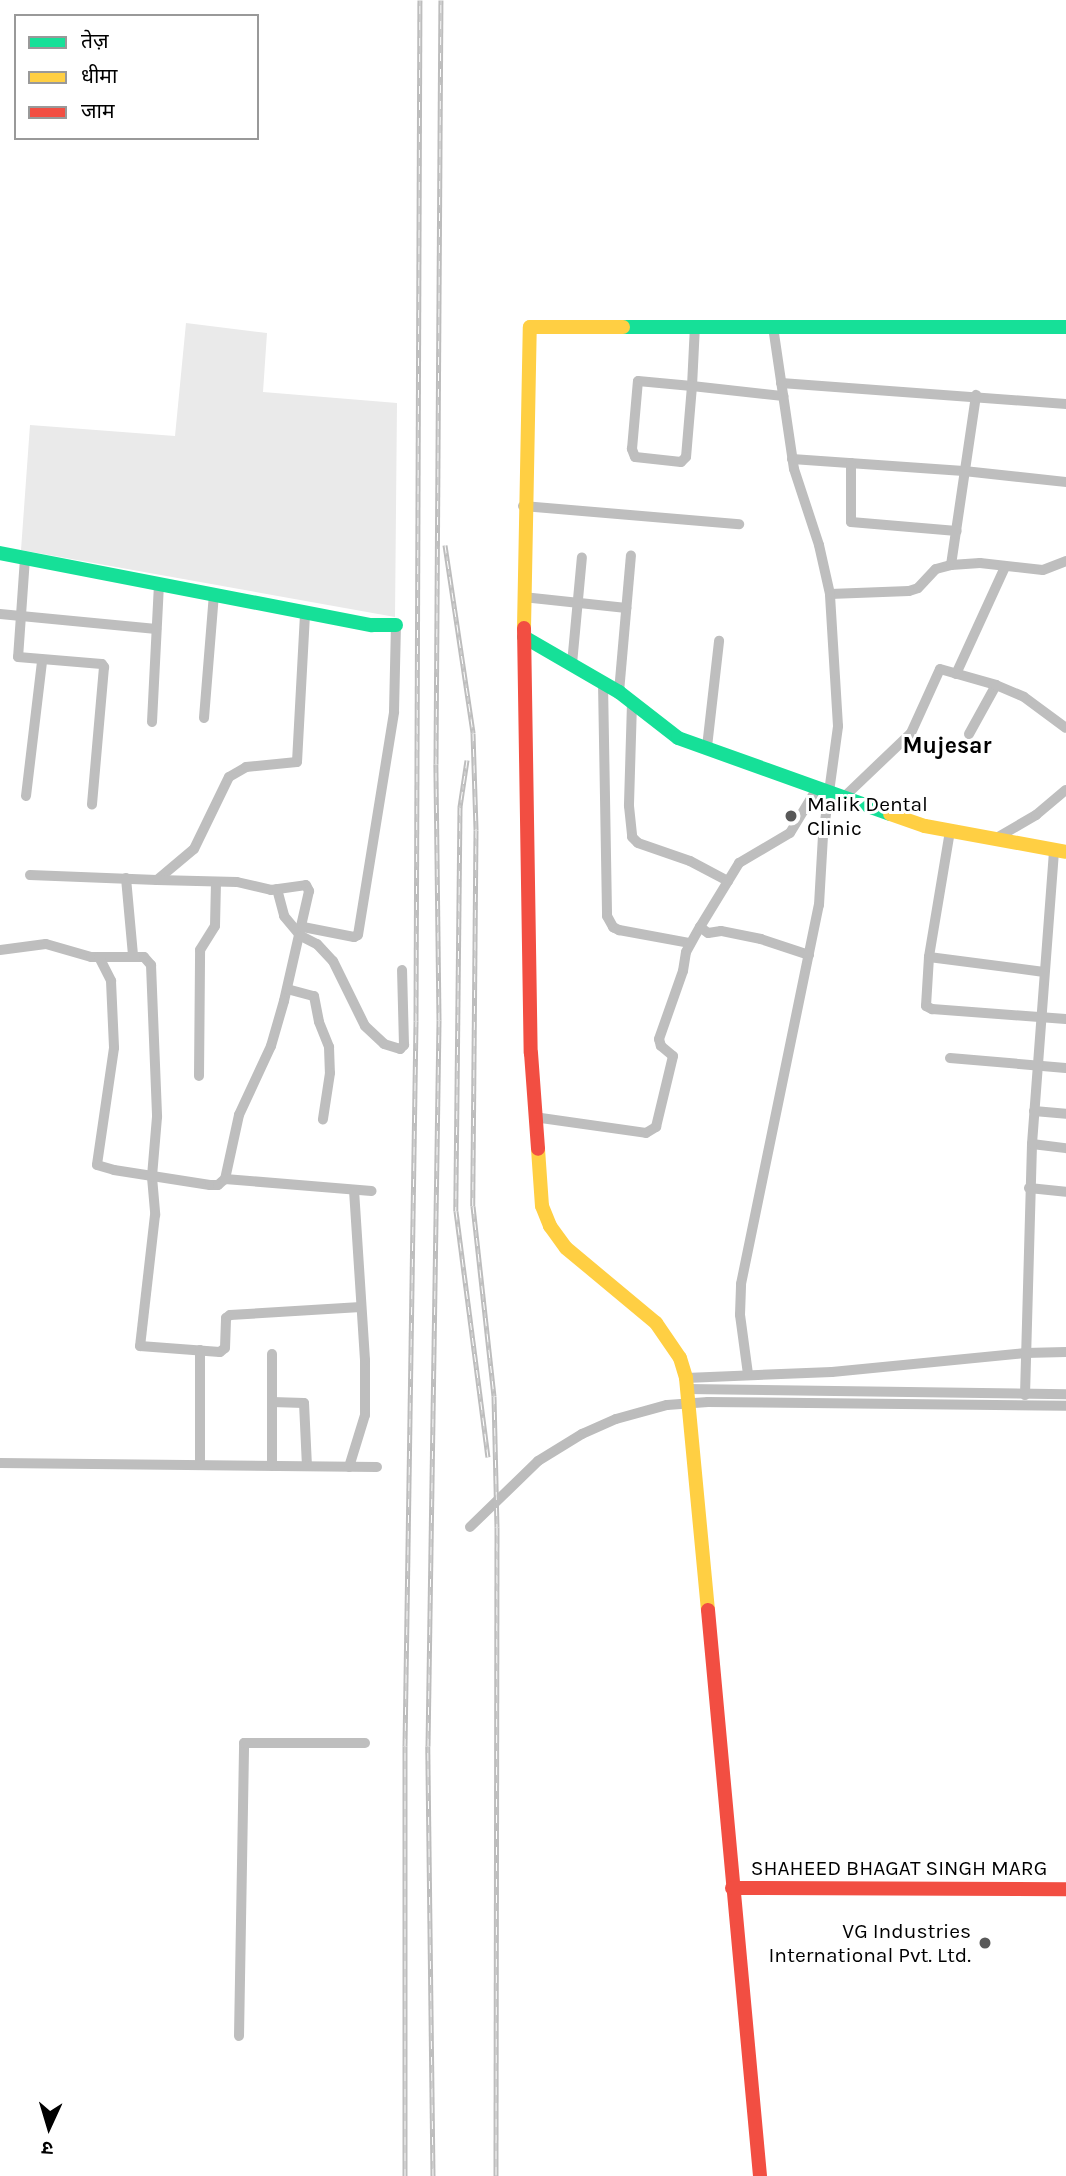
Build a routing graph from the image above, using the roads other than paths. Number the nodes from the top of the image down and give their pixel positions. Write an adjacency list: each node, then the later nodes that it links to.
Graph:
1 (695, 325): 2 (street); 5 (street); 13 (street)
2 (773, 326): 3 (street); 4 (street)
3 (1066, 327)
4 (781, 383): 6 (street); 7 (street)
5 (692, 386): 5 (street); 6 (street)
6 (783, 396): 9 (street)
7 (976, 396): 8 (street); 11 (street)
8 (1066, 404)
9 (792, 459): 10 (street); 24 (street)
10 (852, 463): 11 (street); 15 (street)
11 (964, 471): 12 (street); 15 (street)
12 (1066, 482)
13 (523, 506): 14 (street); 26 (street)
14 (739, 524)
15 (957, 531): 21 (street)
16 (0, 553): 19 (street)
17 (631, 556): 28 (street)
18 (582, 557): 27 (street)
19 (25, 558): 23 (street); 31 (street)
20 (1066, 561): 22 (street)
21 (951, 565): 22 (street); 24 (street)
22 (1004, 567): 38 (street)
23 (159, 584): 25 (street); 33 (street)
24 (830, 594): 49 (street)
25 (214, 595): 29 (street); 43 (street)
26 (523, 597): 27 (street); 34 (street)
27 (578, 602): 28 (street); 37 (street)
28 (626, 608): 41 (street)
29 (305, 612): 32 (street); 58 (street)
30 (0, 614): 31 (street)
31 (22, 616): 33 (street); 36 (street)
32 (396, 625): 63 (street)
33 (156, 629): 44 (street)
34 (524, 637): 37 (street); 81 (street)
35 (719, 641): 47 (street)
36 (42, 661): 50 (street); 52 (street)
37 (572, 664): 39 (street)
38 (956, 674): 40 (street); 51 (street)
39 (603, 683): 41 (street); 64 (street)
40 (996, 685): 45 (street); 46 (street)
41 (619, 692): 42 (street)
42 (632, 703): 47 (street); 59 (street)
43 (204, 718)
44 (152, 722)
45 (1066, 729)
46 (968, 734)
47 (706, 747): 49 (street)
48 (1066, 790): 54 (street)
49 (822, 792): 51 (street); 59 (street); 67 (street)
50 (26, 796)
51 (844, 798): 53 (street)
52 (92, 804)
53 (950, 831): 54 (street); 69 (street)
54 (993, 840): 55 (street)
55 (1060, 851): 71 (street)
56 (30, 875): 57 (street)
57 (127, 878): 58 (street); 66 (street)
58 (157, 880): 60 (street)
59 (728, 881): 62 (street)
60 (216, 883): 61 (street); 78 (street)
61 (277, 890): 63 (street); 63 (street)
62 (700, 927): 64 (street); 67 (street)
63 (302, 932): 70 (street); 72 (street)
64 (689, 943): 81 (street)
65 (0, 950): 68 (street)
66 (133, 956): 68 (street); 85 (street)
67 (809, 956): 96 (street)
68 (99, 957): 85 (street)
69 (929, 957): 71 (street); 73 (street)
70 (402, 970)
71 (1044, 972): 73 (street)
72 (287, 989): 82 (street); 86 (street)
73 (1042, 1018): 74 (street); 76 (street)
74 (1066, 1019)
75 (950, 1058): 76 (street)
76 (1037, 1064): 77 (street); 79 (street)
77 (1066, 1068)
78 (200, 1076)
79 (1034, 1111): 80 (street); 83 (street)
80 (1066, 1114)
81 (534, 1117): 97 (street)
82 (323, 1119)
83 (1032, 1144): 84 (street); 87 (street)
84 (1066, 1148)
85 (152, 1177): 86 (street); 92 (street)
86 (225, 1179): 88 (street)
87 (1029, 1188): 90 (street); 94 (street)
88 (354, 1191): 89 (street); 91 (street)
89 (372, 1191)
90 (1066, 1192)
91 (361, 1307): 92 (street); 105 (street)
92 (200, 1350): 102 (street)
93 (1066, 1352): 94 (street)
94 (1025, 1353): 96 (street); 99 (street)
95 (272, 1354): 100 (street)
96 (748, 1374): 97 (street)
97 (687, 1387): 99 (street); 108 (street)
98 (1066, 1394): 99 (street)
99 (1025, 1395)
100 (272, 1402): 103 (street); 104 (street)
101 (0, 1463): 102 (street)
102 (200, 1465): 103 (street)
103 (272, 1466): 104 (street)
104 (307, 1466): 105 (street)
105 (349, 1467): 106 (street)
106 (377, 1467)
107 (365, 1743): 110 (street)
108 (732, 1888): 109 (street, SHAHEED BHAGAT SINGH MARG); 111 (street)
109 (1066, 1889)
110 (239, 2036)
111 (760, 2176)

